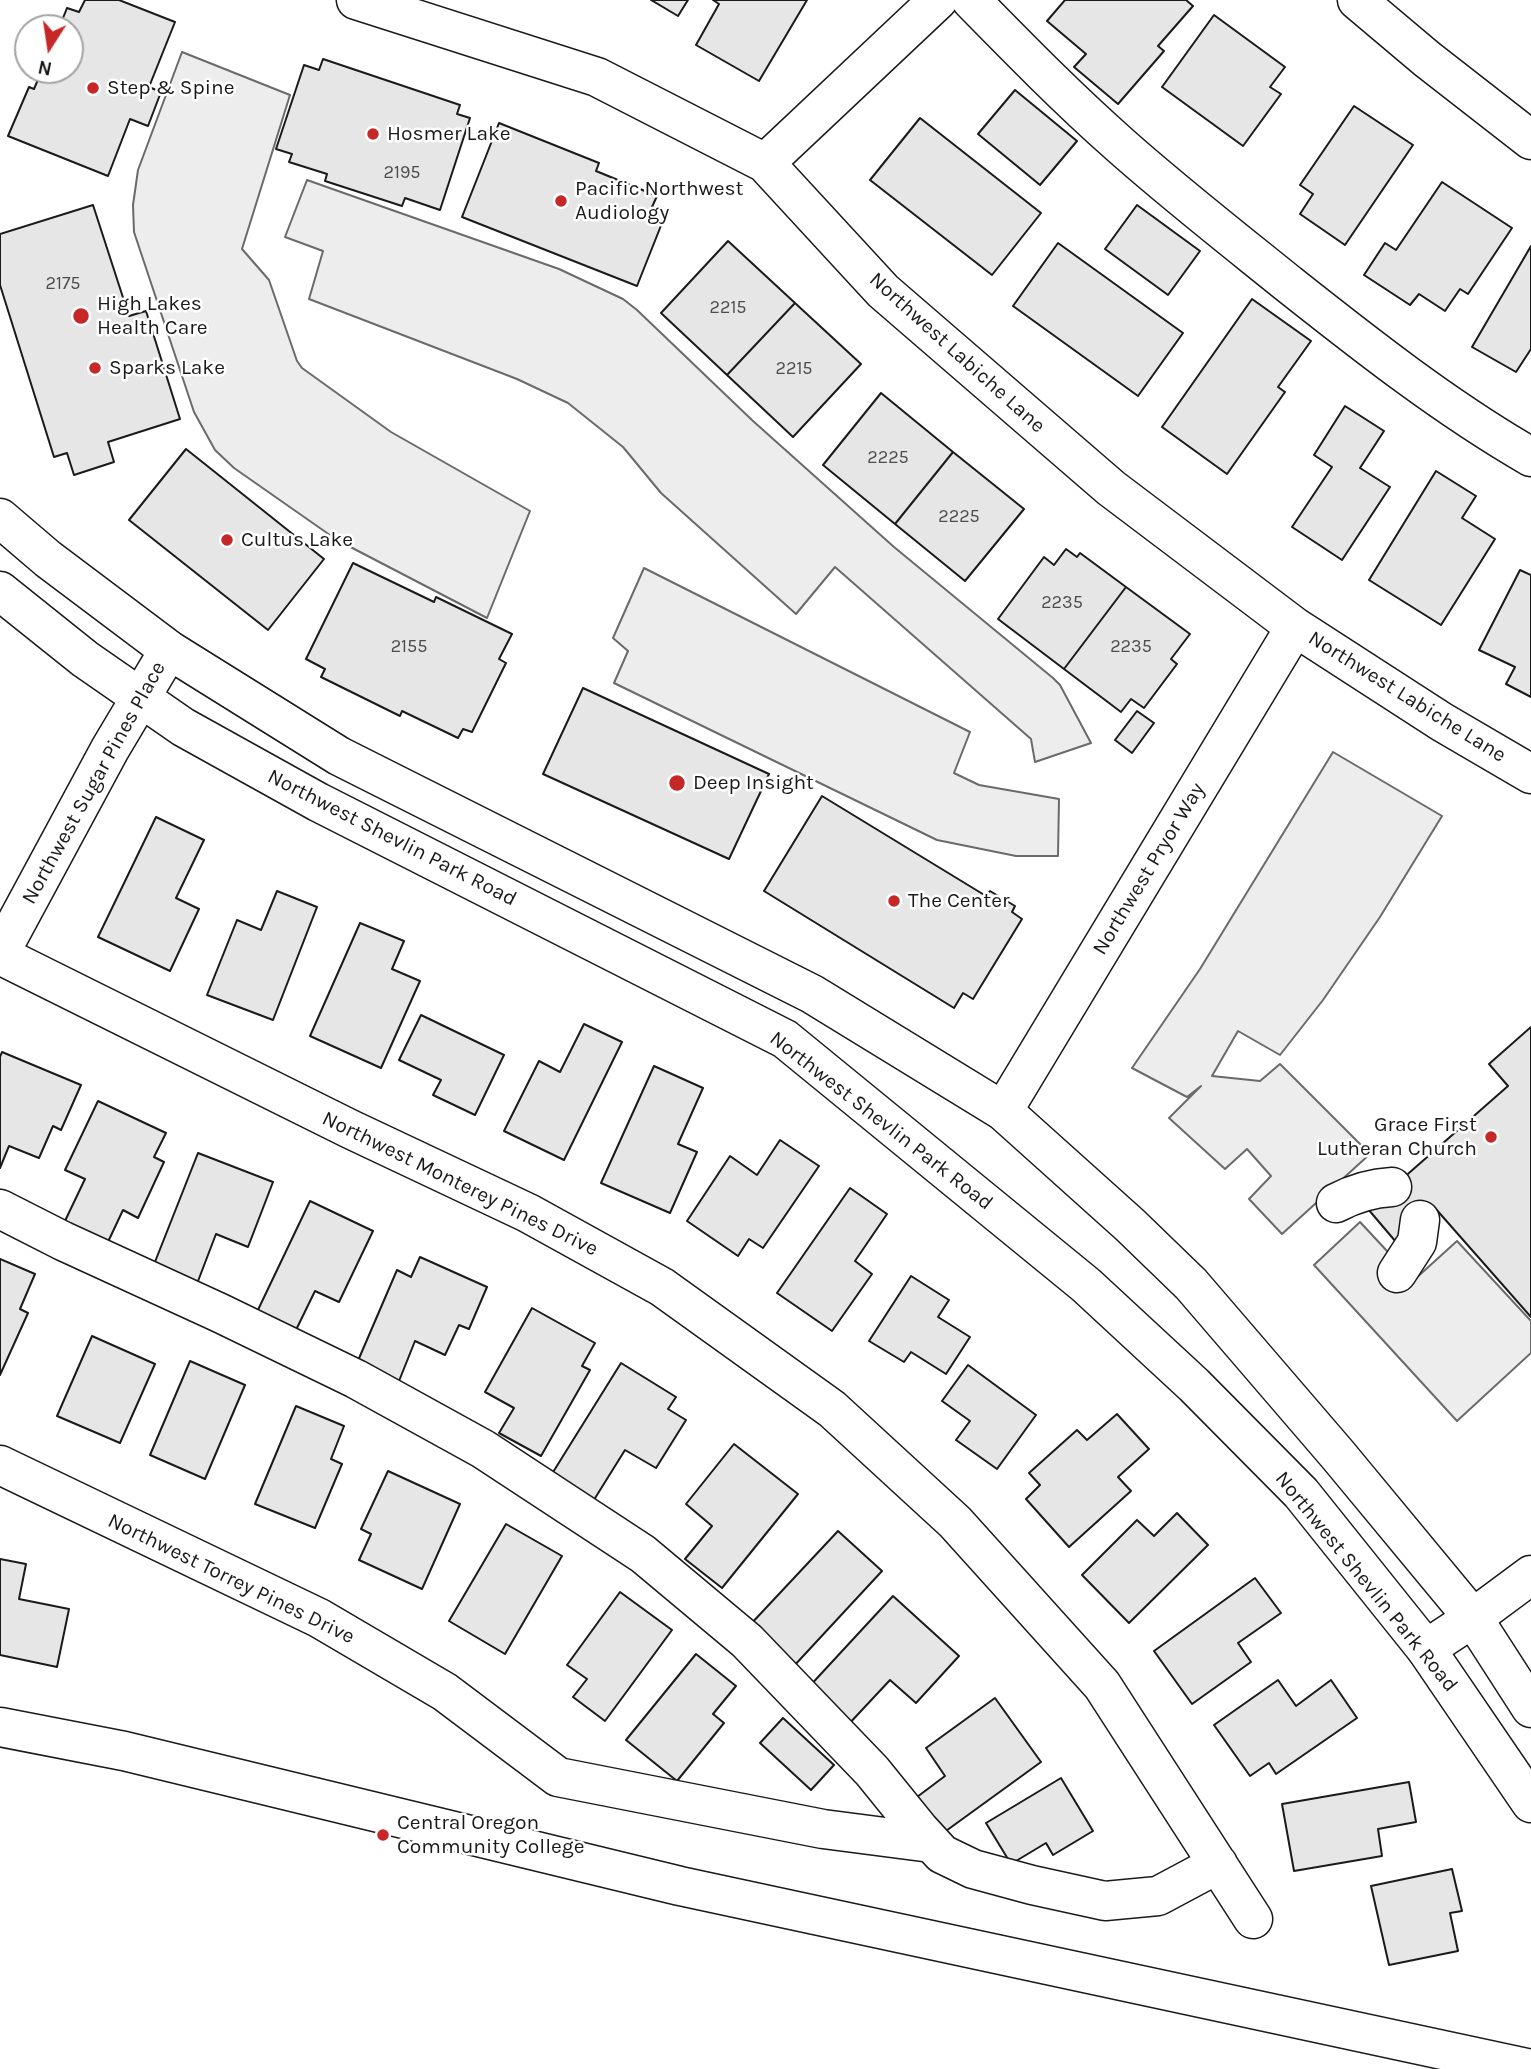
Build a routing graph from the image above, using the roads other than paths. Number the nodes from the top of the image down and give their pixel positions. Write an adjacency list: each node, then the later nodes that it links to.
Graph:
1 (356, 0): 6 (street, Northwest Labiche Lane)
2 (938, 0): 6 (street)
3 (971, 0): 7 (street)
4 (1357, 0): 5 (street)
5 (1531, 140)
6 (765, 163): 10 (street, Northwest Labiche Lane)
7 (1531, 457)
8 (0, 518): 11 (street)
9 (0, 592): 12 (street, Northwest Shevlin Park Road)
10 (1295, 627): 13 (street, Northwest Labiche Lane); 15 (street, Northwest Pryor Way)
11 (169, 650): 12 (street, Northwest Sugar Pines Place); 15 (street)
12 (139, 698): 14 (street, Northwest Sugar Pines Place); 24 (street, Northwest Shevlin Park Road)
13 (1531, 774)
14 (0, 954): 29 (street, Northwest Monterey Pines Drive)
15 (1003, 1111): 23 (street)
16 (1392, 1187): 17 (street)
17 (1336, 1203)
18 (0, 1209): 28 (street)
19 (1420, 1220): 20 (street)
20 (1397, 1273)
21 (0, 1465): 28 (street, Northwest Torrey Pines Drive)
22 (1531, 1575): 23 (street)
23 (1473, 1618): 24 (street); 25 (street)
24 (1426, 1649): 27 (street, Northwest Shevlin Park Road)
25 (1531, 1708)
26 (0, 1727): 31 (street)
27 (1531, 1803)
28 (931, 1843): 29 (street)
29 (1218, 1864): 30 (street, Northwest Monterey Pines Drive)
30 (1254, 1919)
31 (1531, 2069)

